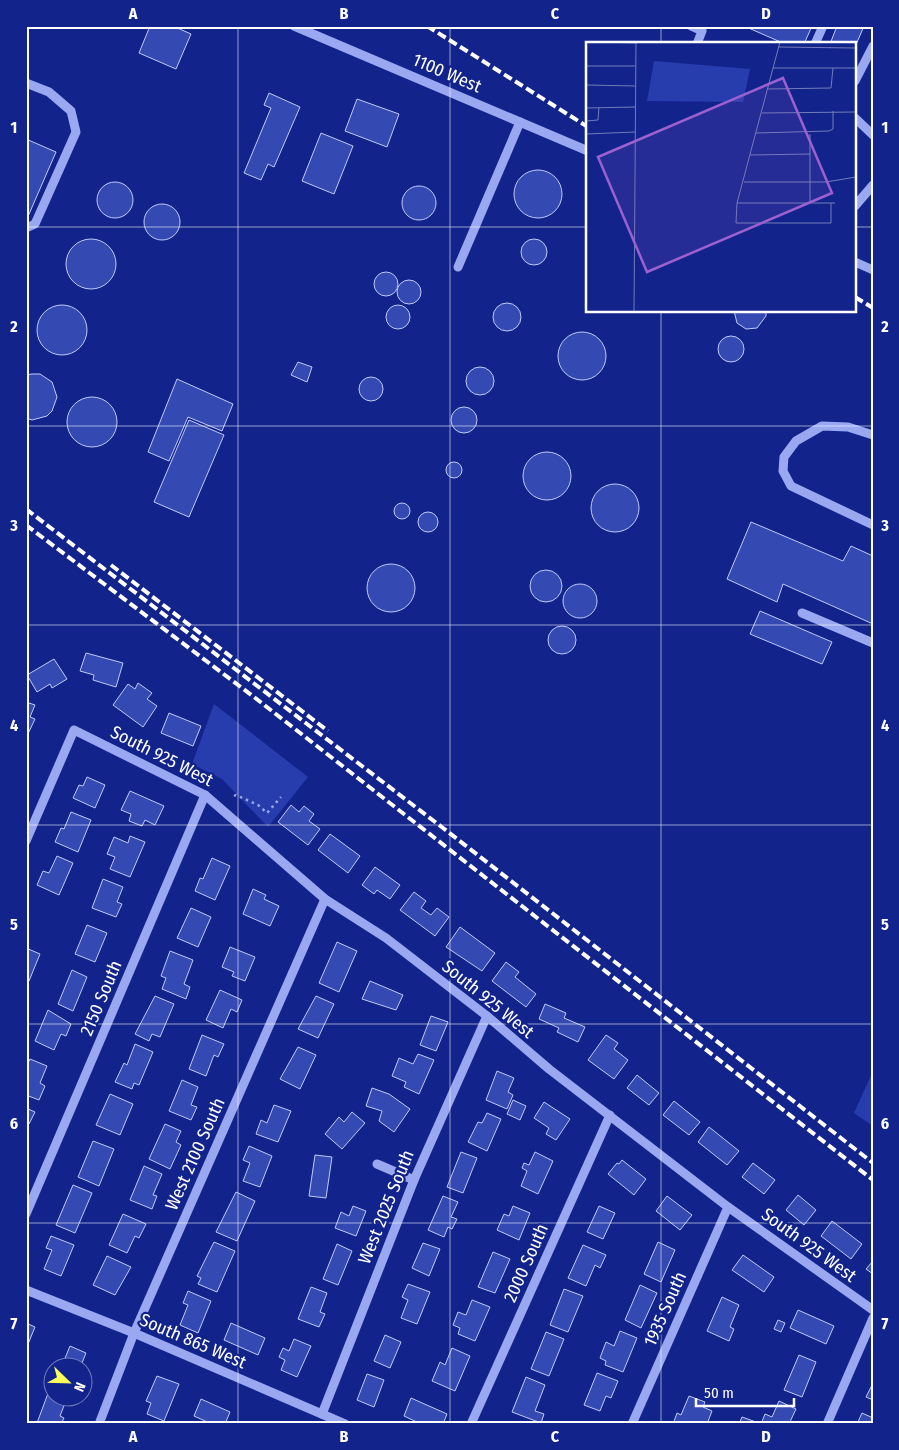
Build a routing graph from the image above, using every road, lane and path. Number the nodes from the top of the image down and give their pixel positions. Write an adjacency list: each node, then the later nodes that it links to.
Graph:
1 (294, 26): 10 (street, 1100 West)
2 (691, 26): 4 (street)
3 (823, 26): 5 (street)
4 (698, 42)
5 (816, 42)
6 (873, 46): 7 (street)
7 (856, 79)
8 (26, 83): 15 (street)
9 (856, 119): 11 (street)
10 (520, 122): 12 (street, 1100 West); 17 (street)
11 (873, 135)
12 (586, 150)
13 (873, 185): 14 (street)
14 (856, 205)
15 (26, 228)
16 (856, 262): 18 (street)
17 (458, 267)
18 (873, 270)
19 (873, 435): 20 (street)
20 (873, 524)
21 (802, 613): 22 (street)
22 (873, 643)
23 (205, 794): 26 (street, South 925 West); 27 (street, South 925 West); 33 (street, 2150 South)
24 (234, 796): 25 (path)
25 (281, 797)
26 (26, 841)
27 (326, 899): 28 (street, South 925 West); 37 (street, West 2100 South)
28 (487, 1016): 29 (street, South 925 West); 31 (street, West 2025 South)
29 (610, 1115): 32 (street, South 925 West); 41 (street, 2000 South)
30 (377, 1164): 31 (street)
31 (414, 1180): 38 (street, West 2025 South)
32 (728, 1207): 35 (street, South 925 West); 42 (street, 1935 South)
33 (26, 1214)
34 (26, 1290): 37 (street, South 865 West)
35 (873, 1310)
36 (873, 1318): 43 (street)
37 (134, 1333): 38 (street, South 865 West); 39 (street, West 2100 South)
38 (322, 1414): 40 (street, South 865 West)
39 (99, 1424)
40 (345, 1424)
41 (471, 1424)
42 (632, 1424)
43 (827, 1424)

